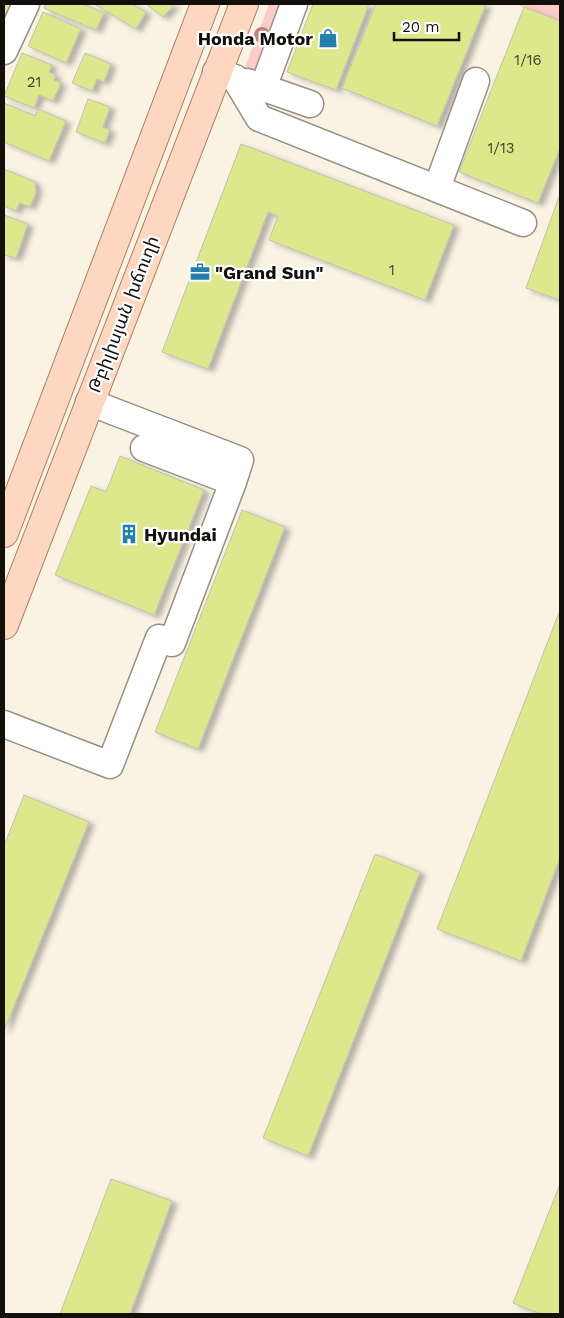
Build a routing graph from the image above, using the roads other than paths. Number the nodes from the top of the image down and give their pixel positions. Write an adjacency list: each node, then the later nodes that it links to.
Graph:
1 (26, 4): 5 (street)
2 (205, 4): 6 (main road, Թբիլիսյան խճուղի)
3 (244, 4): 7 (main road, Թբիլիսյան խճուղի)
4 (294, 4): 9 (street)
5 (4, 51)
6 (183, 60): 7 (main road); 16 (main road, Թբիլիսյան խճուղի)
7 (226, 75): 9 (street); 11 (street); 13 (main road, Թբիլիսյան խճուղի)
8 (476, 80): 11 (street)
9 (263, 88): 10 (street)
10 (310, 104)
11 (437, 188): 12 (street)
12 (523, 223)
13 (90, 402): 15 (street); 17 (main road, Թբիլիսյան խճուղի)
14 (144, 448): 15 (street)
15 (233, 482): 18 (street)
16 (4, 533)
17 (4, 625)
18 (4, 724)

